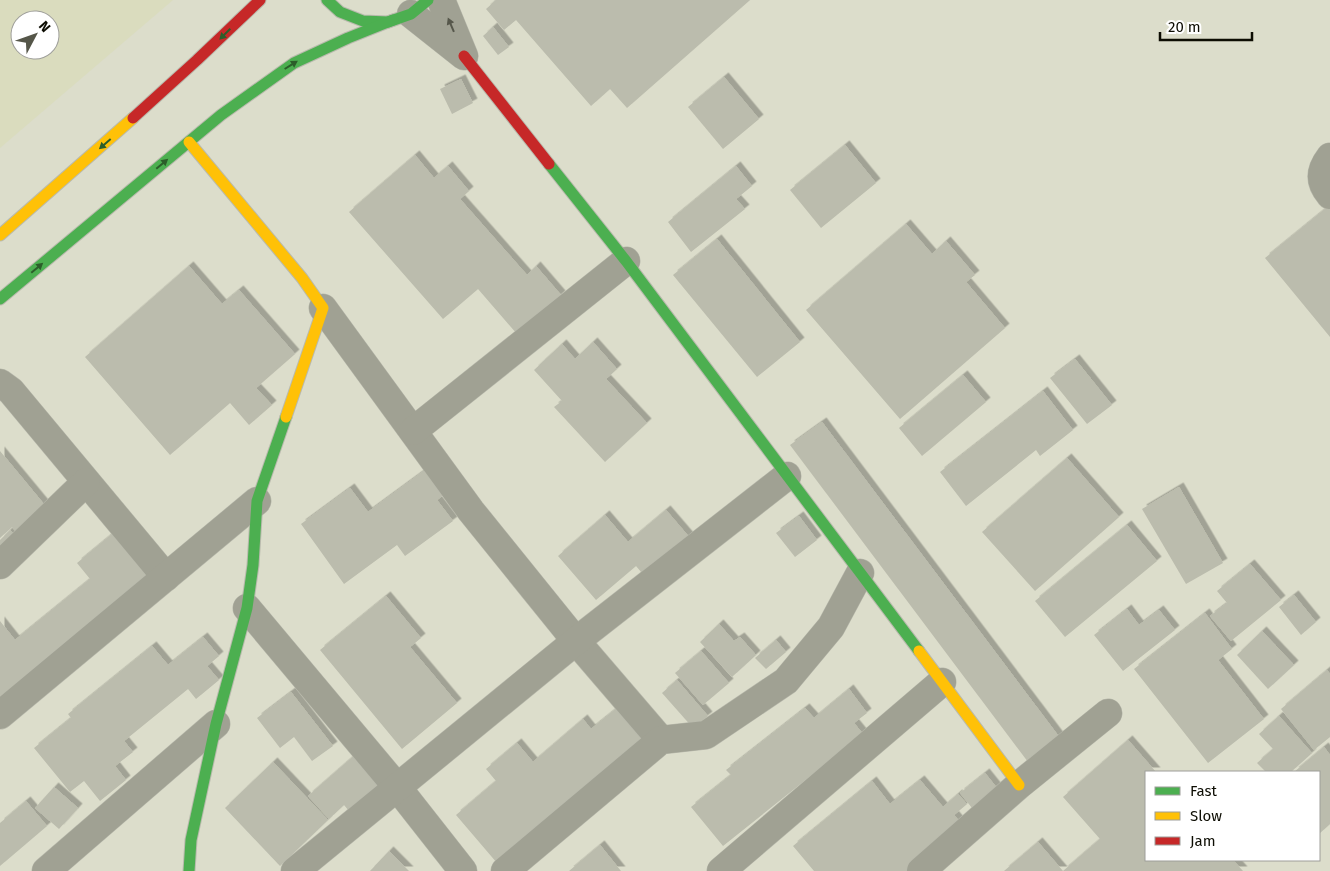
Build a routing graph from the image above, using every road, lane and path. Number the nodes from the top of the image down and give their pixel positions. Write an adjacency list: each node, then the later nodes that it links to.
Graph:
1 (260, 0): 9 (street, one-way to 9)
2 (327, 0): 4 (street)
3 (441, 0): 5 (street, one-way to 3)
4 (411, 11): 5 (street); 6 (street, one-way to 4)
5 (464, 56): 10 (street)
6 (189, 142): 11 (street, one-way to 6); 12 (street)
7 (1330, 157): 8 (street)
8 (1330, 195)
9 (0, 235)
10 (626, 261): 14 (street); 15 (street)
11 (0, 299)
12 (323, 308): 14 (street); 17 (street)
13 (0, 383): 16 (street)
14 (413, 431): 22 (street)
15 (787, 476): 19 (street); 22 (street)
16 (86, 482): 18 (street); 20 (street)
17 (257, 501): 20 (street); 21 (street)
18 (0, 565)
19 (860, 573): 23 (street); 27 (street)
20 (166, 577): 25 (street)
21 (247, 608): 26 (street); 29 (street)
22 (576, 641): 27 (street); 29 (street)
23 (942, 682): 28 (street); 35 (street)
24 (1108, 713): 28 (street)
25 (0, 715)
26 (216, 724): 30 (street); 31 (street)
27 (661, 740): 34 (street)
28 (1019, 785): 36 (street)
29 (397, 787): 32 (street); 33 (street)
30 (46, 871)
31 (189, 871)
32 (294, 871)
33 (463, 871)
34 (505, 871)
35 (721, 871)
36 (921, 871)

